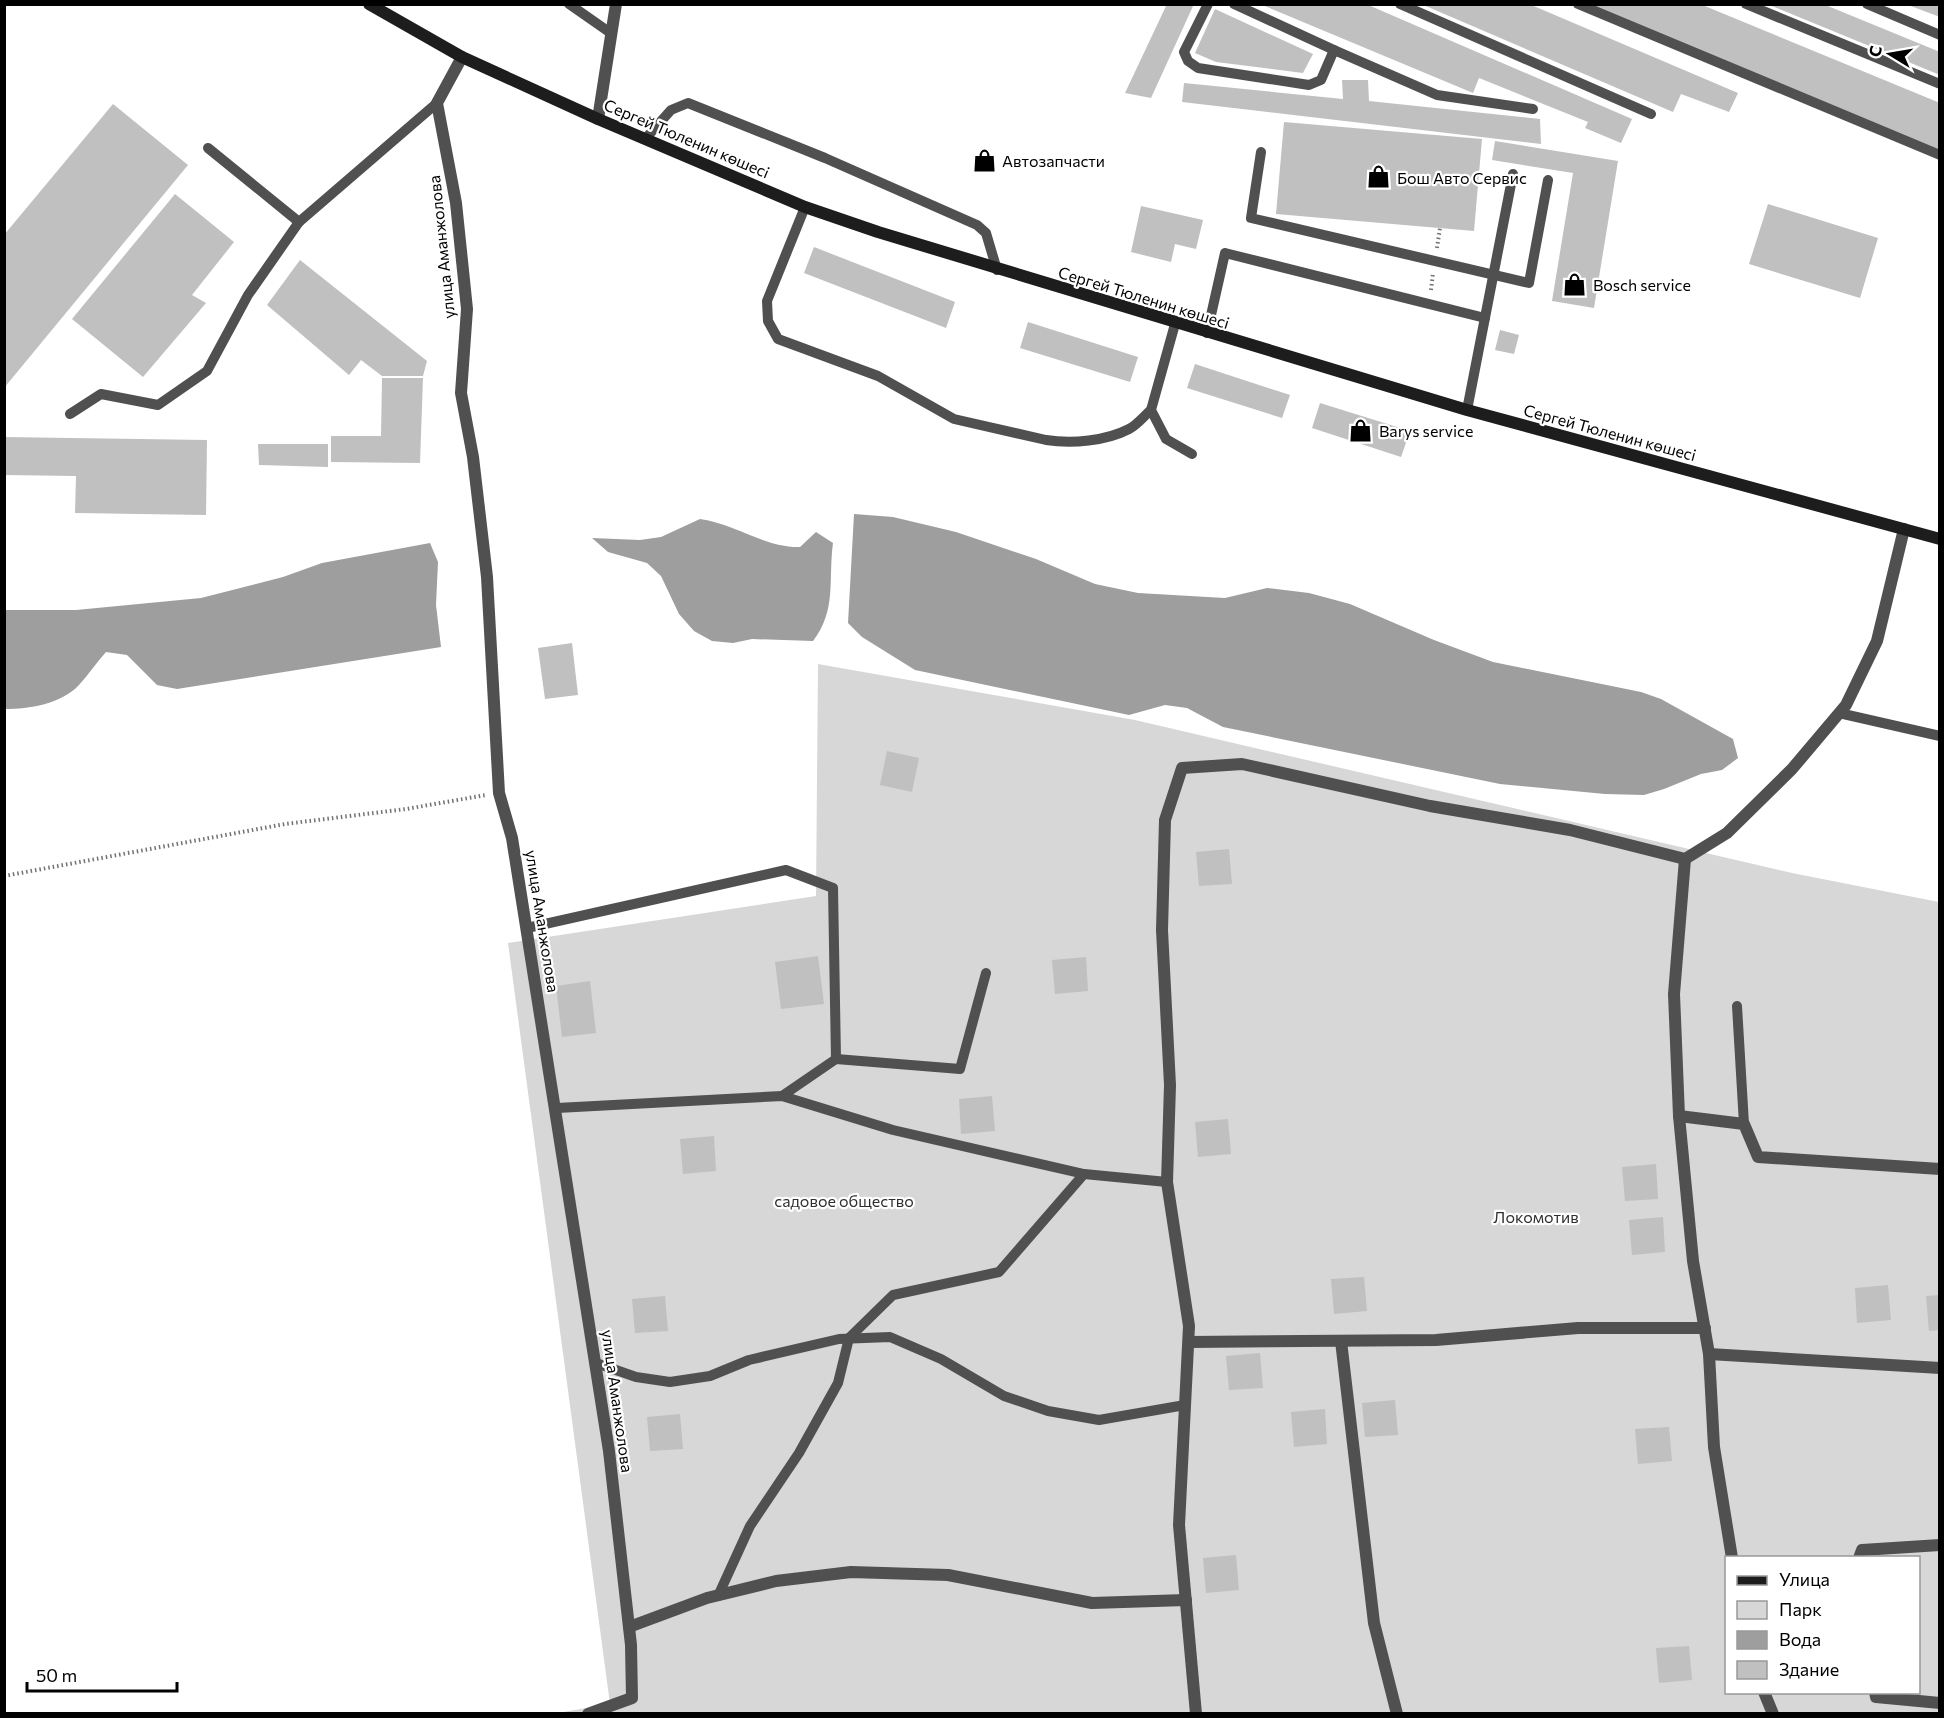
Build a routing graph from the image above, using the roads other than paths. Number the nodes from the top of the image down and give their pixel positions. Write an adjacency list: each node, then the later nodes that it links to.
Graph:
1 (369, 4): 13 (main road, Сергей Тюленин көшесі)
2 (570, 4): 10 (lane)
3 (616, 4): 10 (street)
4 (1208, 4): 12 (lane)
5 (1234, 4): 12 (lane)
6 (1400, 4): 17 (lane)
7 (1578, 4): 22 (lane)
8 (1746, 4): 14 (lane)
9 (1867, 4): 11 (lane)
10 (612, 34): 18 (street)
11 (1940, 35)
12 (1334, 50): 16 (lane)
13 (462, 57): 15 (street); 18 (main road, Сергей Тюленин көшесі)
14 (1940, 84)
15 (437, 103): 26 (lane); 41 (street, улица Аманжолова)
16 (1533, 109)
17 (1651, 114)
18 (598, 119): 19 (main road, Сергей Тюленин көшесі)
19 (646, 138): 25 (main road, Сергей Тюленин көшесі); 27 (lane)
20 (208, 148): 26 (lane)
21 (1261, 152): 28 (lane)
22 (1940, 155)
23 (1513, 174): 28 (lane)
24 (1548, 180): 28 (lane)
25 (805, 207): 27 (main road, Сергей Тюленин көшесі); 32 (lane)
26 (299, 222): 34 (lane)
27 (997, 270): 30 (main road, Сергей Тюленин көшесі)
28 (1494, 275): 29 (lane)
29 (1485, 318): 31 (lane); 33 (lane)
30 (1175, 324): 31 (main road, Сергей Тюленин көшесі); 32 (lane)
31 (1207, 333): 33 (main road, Сергей Тюленин көшесі)
32 (1150, 410): 35 (lane)
33 (1467, 410): 36 (main road, Сергей Тюленин көшесі)
34 (70, 414)
35 (1192, 454)
36 (1904, 529): 37 (main road, Сергей Тюленин көшесі); 38 (street)
37 (1940, 539)
38 (1839, 713): 39 (lane); 40 (street)
39 (1940, 736)
40 (1685, 859): 47 (street); 51 (street)
41 (527, 928): 44 (lane); 46 (street, улица Аманжолова)
42 (986, 973): 44 (lane)
43 (1737, 1006): 48 (lane)
44 (836, 1059): 45 (lane)
45 (782, 1096): 46 (lane); 50 (lane)
46 (557, 1108): 57 (street, улица Аманжолова)
47 (1679, 1116): 48 (street); 52 (street)
48 (1744, 1124): 49 (street)
49 (1940, 1169)
50 (1084, 1174): 51 (lane); 53 (lane)
51 (1167, 1182): 55 (street)
52 (1705, 1328): 54 (street); 56 (street)
53 (849, 1338): 57 (lane); 59 (lane); 63 (lane)
54 (1341, 1341): 55 (street); 71 (street)
55 (1189, 1342): 59 (street)
56 (1709, 1354): 58 (street); 61 (street)
57 (596, 1363): 65 (street, улица Аманжолова)
58 (1940, 1368)
59 (1185, 1405): 64 (street)
60 (1940, 1545): 62 (street)
61 (1732, 1556)
62 (1859, 1556)
63 (718, 1596): 64 (street); 65 (street)
64 (1186, 1600): 70 (street)
65 (629, 1627): 69 (street, улица Аманжолова)
66 (1765, 1694): 72 (street)
67 (1875, 1694): 68 (street)
68 (1940, 1704)
69 (588, 1713)
70 (1196, 1713)
71 (1397, 1713)
72 (1773, 1713)

